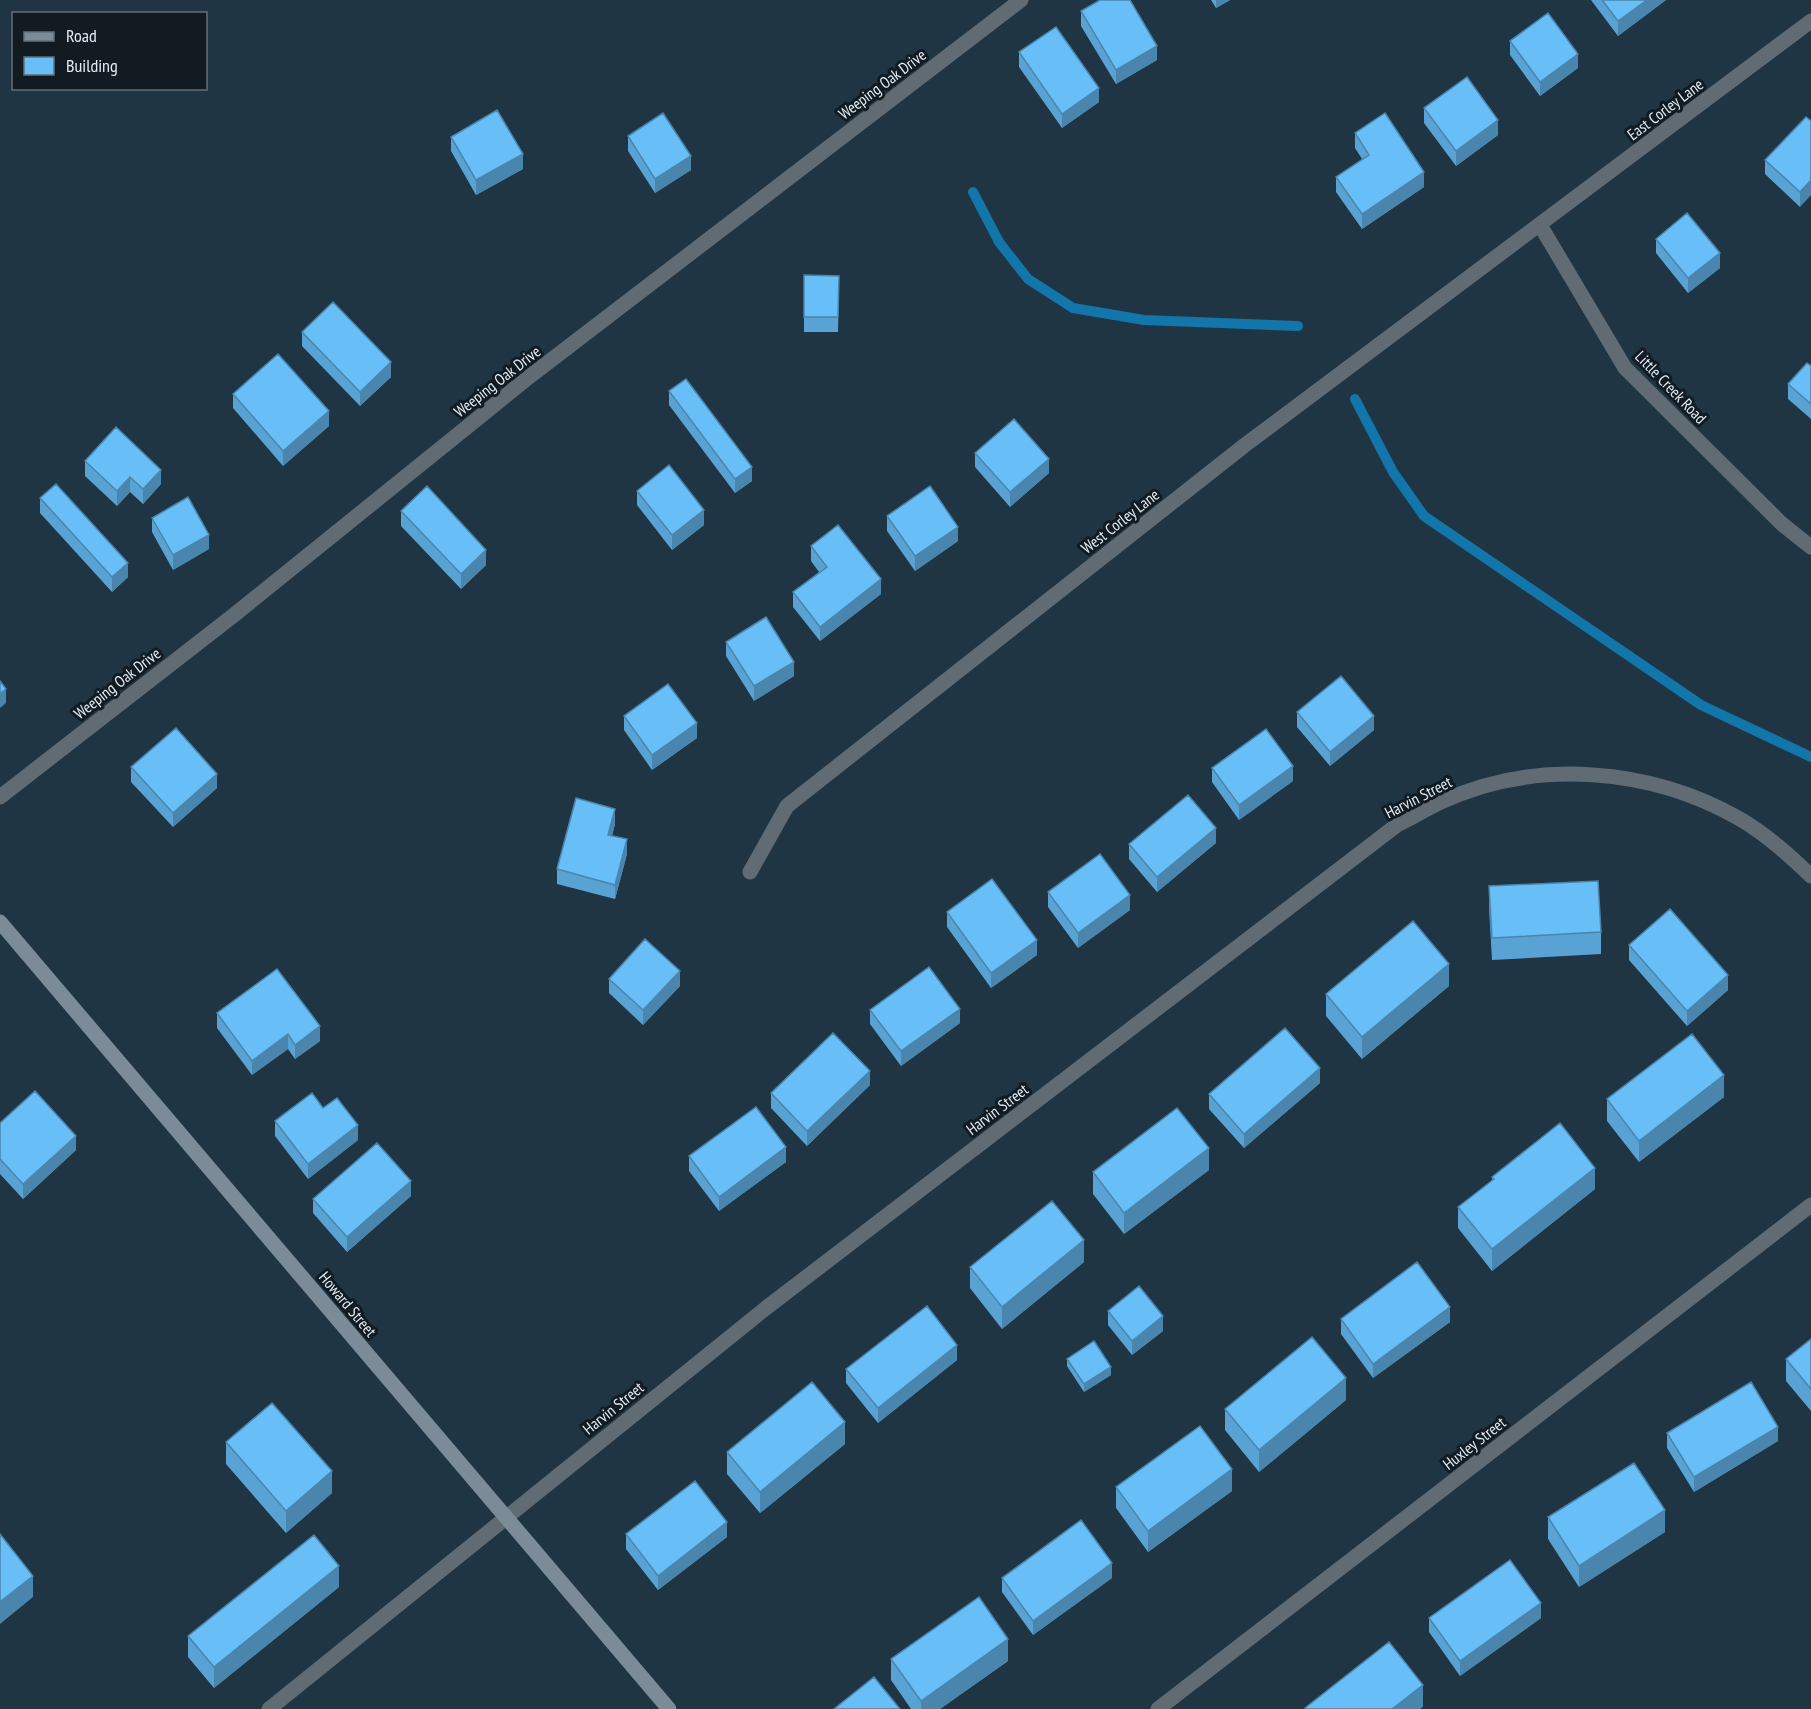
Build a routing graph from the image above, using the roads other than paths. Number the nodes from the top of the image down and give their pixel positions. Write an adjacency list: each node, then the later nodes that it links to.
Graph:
1 (1021, 0): 5 (street, Weeping Oak Drive)
2 (1811, 21): 3 (street, East Corley Lane)
3 (1540, 225): 4 (street, Little Creek Road); 6 (street, West Corley Lane)
4 (1811, 547)
5 (0, 797)
6 (750, 872)
7 (1811, 876): 10 (street, Harvin Street)
8 (0, 922): 10 (street, Howard Street)
9 (1811, 1205): 13 (street, Huxley Street)
10 (505, 1517): 11 (street, Harvin Street); 12 (street, Howard Street)
11 (269, 1709)
12 (669, 1709)
13 (1158, 1709)

